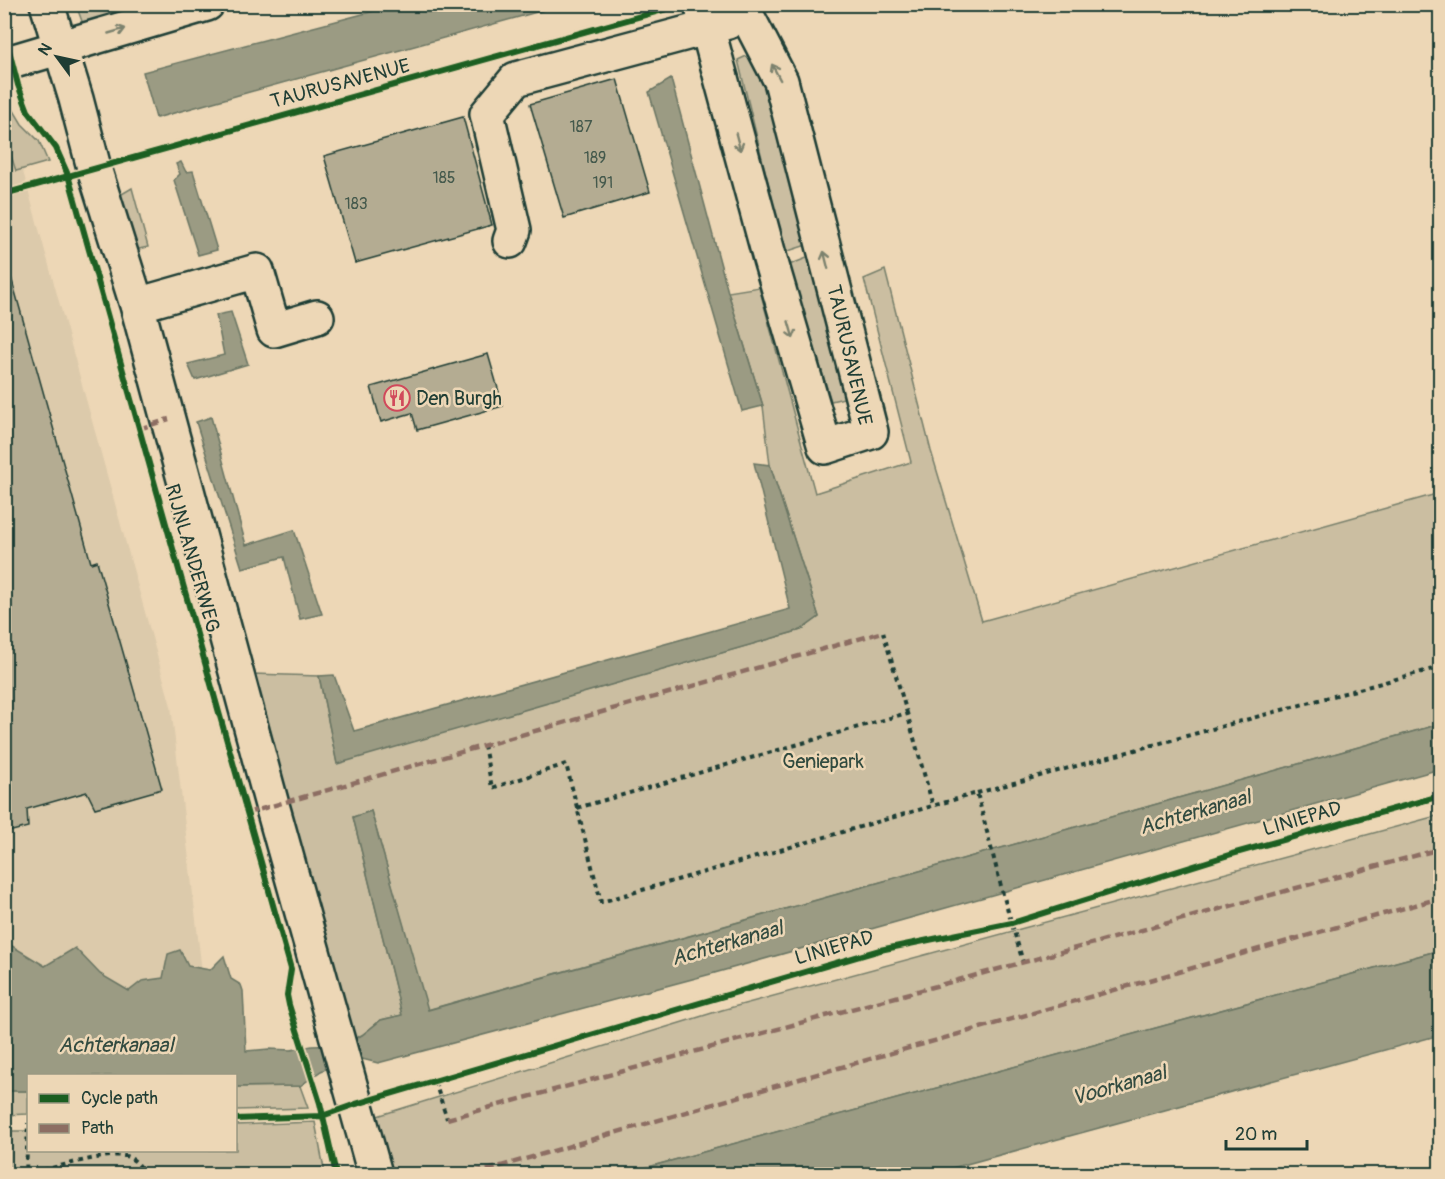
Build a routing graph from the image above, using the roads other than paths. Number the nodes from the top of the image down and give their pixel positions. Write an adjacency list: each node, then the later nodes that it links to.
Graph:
1 (47, 4): 5 (street, RIJNLANDERWEG)
2 (207, 4): 5 (street, one-way to 2)
3 (744, 11): 4 (street); 4 (street, TAURUSAVENUE, one-way to 3)
4 (704, 16): 7 (street)
5 (61, 47): 6 (street); 8 (street, RIJNLANDERWEG)
6 (4, 64)
7 (510, 241)
8 (137, 305): 9 (street); 10 (street, RIJNLANDERWEG)
9 (317, 317)
10 (375, 1174)

